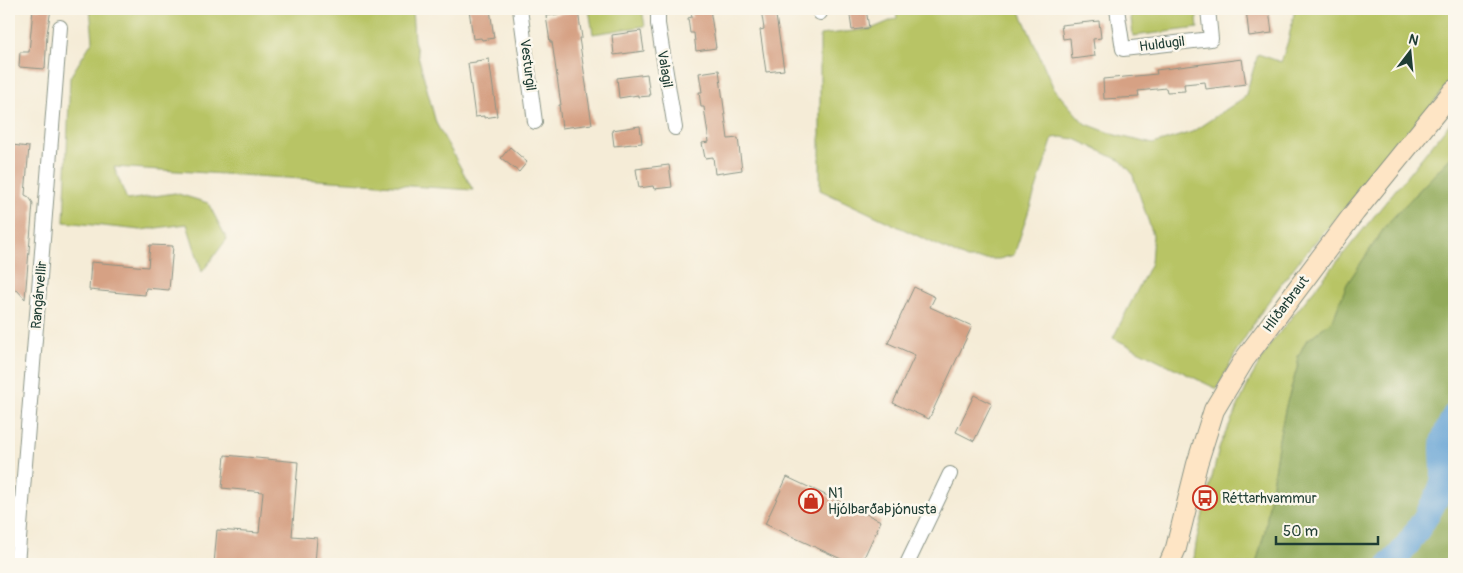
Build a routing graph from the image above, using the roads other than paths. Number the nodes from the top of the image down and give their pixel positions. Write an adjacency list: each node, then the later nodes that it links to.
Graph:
1 (520, 9): 7 (street, Vesturgil)
2 (658, 9): 8 (street, Valagil)
3 (1117, 9): 4 (street, Huldugil)
4 (1208, 9)
5 (60, 27): 11 (street, Rangárvellir)
6 (1454, 90): 10 (main road, Hlíðarbraut)
7 (535, 122)
8 (674, 128)
9 (950, 474): 12 (street)
10 (1174, 559)
11 (17, 564)
12 (907, 564)

